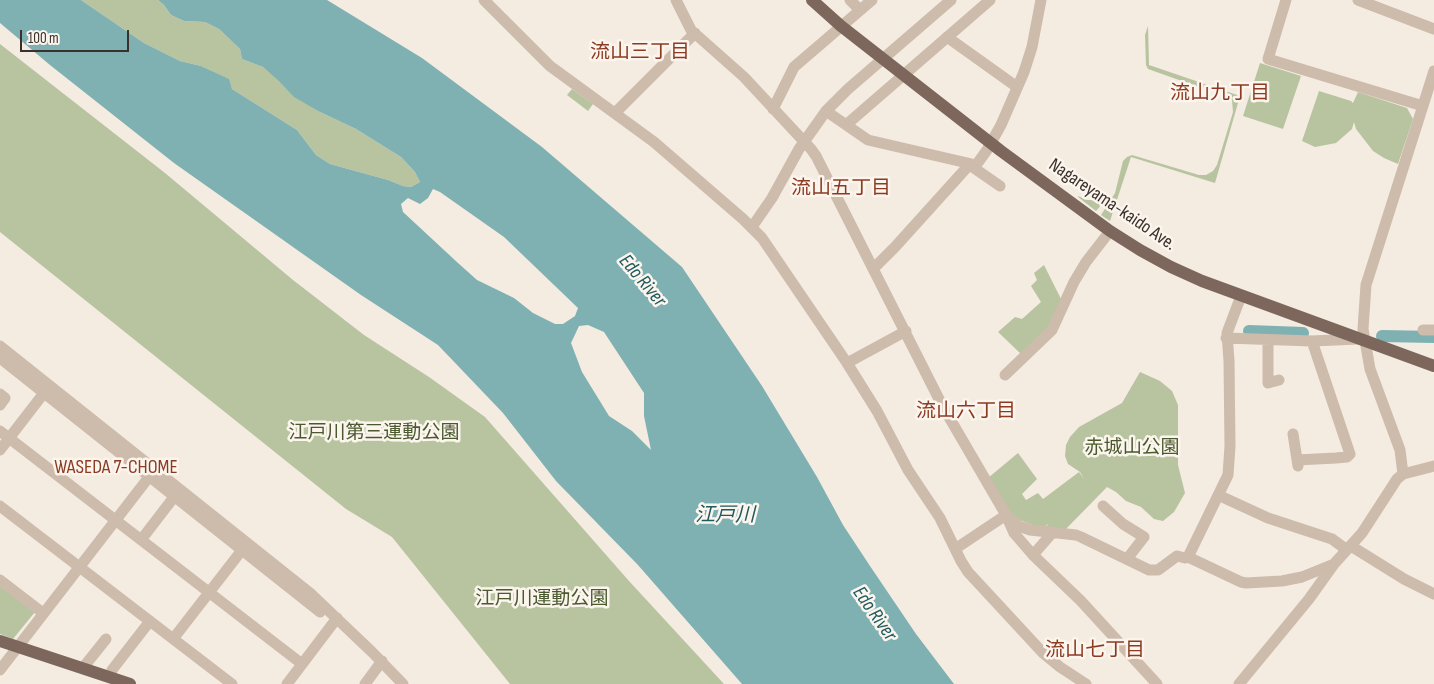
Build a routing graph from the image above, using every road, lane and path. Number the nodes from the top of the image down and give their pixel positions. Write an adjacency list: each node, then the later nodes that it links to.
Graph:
1 (484, 0): 23 (street)
2 (676, 0): 14 (street)
3 (812, 0): 12 (main road, Nagareyama-kaido Ave.)
4 (850, 0): 11 (street)
5 (872, 0): 11 (street)
6 (951, 0): 16 (street)
7 (990, 0): 15 (street)
8 (1041, 0): 19 (street)
9 (1286, 0): 20 (street)
10 (1358, 0): 13 (street)
11 (860, 10): 12 (street)
12 (841, 26): 16 (main road, Nagareyama-kaido Ave.); 21 (street)
13 (1434, 29)
14 (695, 33): 21 (street); 23 (street)
15 (947, 37): 18 (street); 19 (street)
16 (883, 58): 18 (main road, Nagareyama-kaido Ave.); 22 (street)
17 (1434, 71): 20 (street)
18 (904, 75): 24 (street); 26 (main road, Nagareyama-kaido Ave.)
19 (1017, 87): 26 (street)
20 (1423, 106): 36 (street)
21 (773, 109): 25 (street)
22 (826, 111): 24 (street); 25 (street)
23 (615, 113): 29 (street)
24 (846, 125): 27 (street)
25 (804, 142): 29 (street); 31 (street)
26 (991, 143): 27 (street); 30 (main road, Nagareyama-kaido Ave.)
27 (973, 166): 28 (street); 31 (street)
28 (1000, 186)
29 (752, 227): 40 (street)
30 (1110, 231): 32 (main road, Nagareyama-kaido Ave.); 42 (street)
31 (874, 268): 33 (street)
32 (1241, 296): 34 (street); 36 (main road, Nagareyama-kaido Ave.)
33 (906, 331): 40 (street); 57 (street)
34 (1226, 338): 35 (street); 53 (street)
35 (1268, 340): 37 (street); 43 (street)
36 (1361, 340): 37 (street); 41 (main road, Nagareyama-kaido Ave.); 51 (street)
37 (1312, 341): 47 (street)
38 (0, 346): 73 (street)
39 (0, 358): 45 (street)
40 (848, 362): 62 (street)
41 (1434, 366)
42 (1005, 375)
43 (1279, 380)
44 (0, 394): 46 (street)
45 (44, 394): 48 (street); 52 (street)
46 (0, 404)
47 (1293, 434)
48 (5, 435): 49 (street); 58 (street)
49 (0, 450)
50 (1434, 466): 51 (street)
51 (1403, 474): 61 (street)
52 (149, 476): 54 (street); 58 (street)
53 (1218, 495): 61 (street); 65 (street)
54 (174, 497): 60 (street); 63 (street)
55 (0, 506): 68 (street)
56 (1103, 506): 66 (street)
57 (1006, 515): 59 (street); 62 (street); 64 (street)
58 (115, 520): 60 (street); 68 (street)
59 (1053, 532): 64 (street); 66 (street)
60 (141, 540): 70 (street)
61 (1349, 548): 67 (street); 71 (street)
62 (955, 549): 89 (street)
63 (242, 550): 70 (street); 73 (street)
64 (1033, 555): 90 (street)
65 (1188, 557): 66 (street); 67 (street)
66 (1127, 559)
67 (1334, 564): 91 (street)
68 (79, 567): 72 (street); 74 (street)
69 (0, 580): 72 (street)
70 (209, 592): 76 (street); 80 (street)
71 (1434, 594)
72 (43, 613): 78 (street)
73 (335, 620): 79 (street); 80 (street)
74 (150, 621): 76 (street); 83 (street)
75 (106, 639): 81 (street)
76 (173, 639): 85 (street)
77 (0, 641): 78 (main road)
78 (18, 647): 81 (main road); 82 (street)
79 (382, 661): 87 (street); 88 (street)
80 (302, 664): 86 (street)
81 (84, 669): 83 (main road)
82 (0, 670)
83 (110, 677): 84 (main road)
84 (130, 684)
85 (232, 684)
86 (287, 684)
87 (365, 684)
88 (403, 684)
89 (1086, 684)
90 (1157, 684)
91 (1239, 684)

